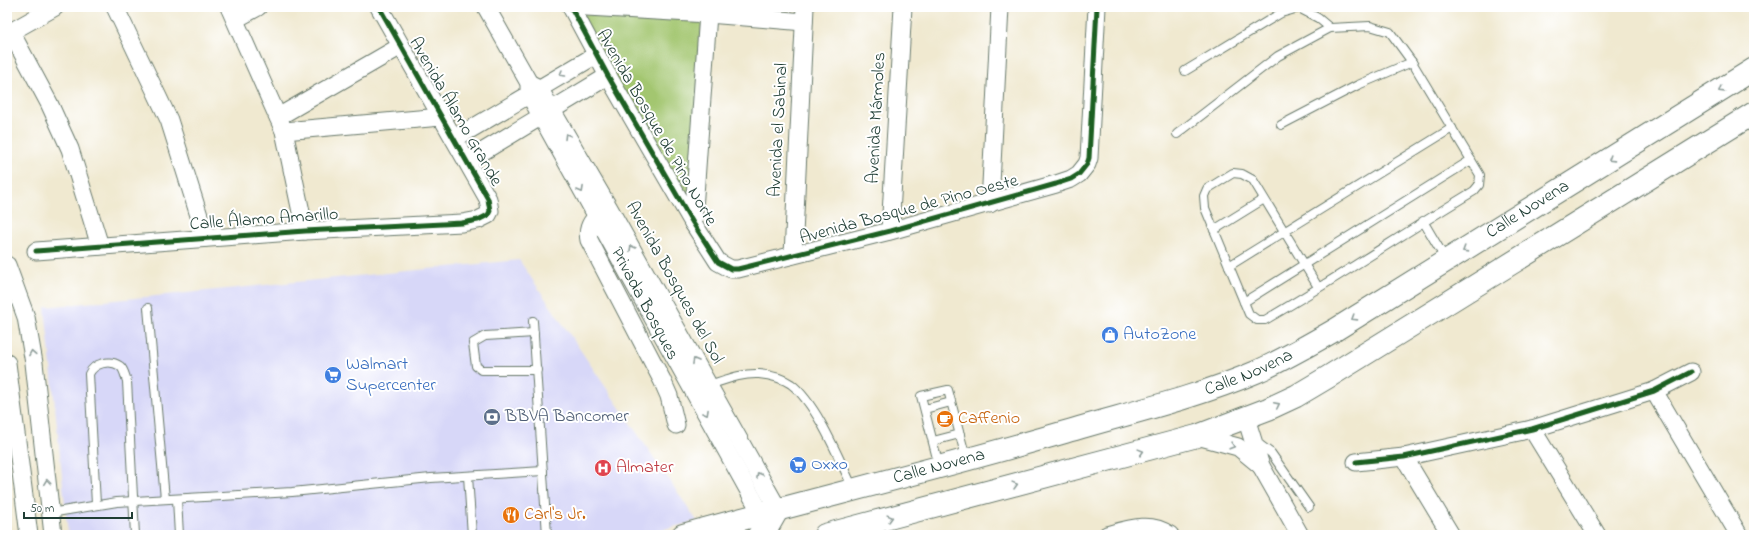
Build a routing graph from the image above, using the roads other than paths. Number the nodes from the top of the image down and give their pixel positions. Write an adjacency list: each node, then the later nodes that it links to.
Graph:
1 (55, 7): 15 (street)
2 (115, 7): 41 (street)
3 (258, 7): 11 (street)
4 (379, 7): 16 (street, Avenida Álamo Grande)
5 (486, 7): 21 (street, Avenida Bosques del Sol)
6 (571, 7): 18 (street, Avenida Bosque de Pino Norte)
7 (587, 7): 12 (street)
8 (903, 7): 39 (street, Avenida Mármoles)
9 (1000, 7): 32 (street)
10 (1098, 7): 32 (street, Avenida Bosque de Pino Oeste)
11 (232, 13): 24 (street)
12 (708, 14): 13 (street); 36 (street)
13 (805, 14): 44 (street, Avenida el Sabinal)
14 (1330, 28): 17 (lane); 20 (lane); 27 (lane)
15 (9, 33): 42 (street)
16 (401, 46): 23 (street, Avenida Álamo Grande); 24 (street)
17 (1412, 62): 25 (lane); 26 (lane)
18 (602, 65): 21 (street); 21 (street, one-way to 21); 36 (street, Avenida Bosque de Pino Norte)
19 (1754, 70): 45 (main road, Calle Novena, one-way to 45)
20 (1185, 71)
21 (539, 98): 28 (street); 30 (street); 34 (street, Avenida Bosques del Sol)
22 (1754, 113): 62 (main road, Calle Novena, one-way to 22)
23 (442, 117): 24 (street); 28 (street, Avenida Álamo Grande)
24 (281, 124): 38 (street)
25 (1281, 124)
26 (1452, 128): 29 (lane); 40 (lane)
27 (1177, 134)
28 (454, 139): 30 (street, Avenida Álamo Grande)
29 (1471, 160): 35 (lane); 47 (lane)
30 (467, 161): 33 (street, Avenida Álamo Grande)
31 (1264, 199): 37 (lane); 37 (lane); 40 (lane)
32 (990, 204): 39 (street, Avenida Bosque de Pino Oeste)
33 (490, 211): 38 (street, Calle Álamo Amarillo)
34 (603, 212): 58 (street, Avenida Bosques del Sol, one-way to 34); 63 (street, Privada Bosques); 83 (street, Avenida Bosques del Sol, one-way to 83)
35 (1423, 221): 45 (lane); 50 (lane)
36 (693, 223): 46 (street, Avenida Bosque de Pino Norte)
37 (1214, 230): 49 (lane)
38 (305, 231): 41 (street, Calle Álamo Amarillo)
39 (890, 231): 44 (street, Avenida Bosque de Pino Oeste)
40 (1284, 231): 47 (lane); 49 (lane)
41 (206, 238): 42 (street, Calle Álamo Amarillo)
42 (100, 246): 43 (street, Calle Álamo Amarillo)
43 (36, 251)
44 (793, 255): 46 (street, Avenida Bosque de Pino Oeste)
45 (1447, 261): 71 (main road, Calle Novena, one-way to 71)
46 (718, 262)
47 (1304, 264): 50 (lane); 51 (lane)
48 (7, 265): 84 (street, one-way to 48)
49 (1229, 266): 51 (lane)
50 (1318, 287): 51 (lane)
51 (1244, 302)
52 (148, 308): 78 (lane)
53 (534, 321): 54 (lane)
54 (534, 333): 56 (lane); 56 (lane)
55 (7, 363): 69 (street)
56 (537, 370): 75 (lane)
57 (1691, 372): 59 (street)
58 (709, 385): 77 (lane); 83 (street, Avenida Bosques del Sol, one-way to 58)
59 (1654, 391): 64 (street); 99 (street)
60 (951, 402): 61 (lane); 61 (lane); 65 (lane)
61 (925, 410): 68 (lane)
62 (1246, 418): 66 (main road, Calle Novena); 67 (street)
63 (676, 425)
64 (1532, 430): 70 (street); 98 (street)
65 (960, 434): 68 (lane); 71 (lane)
66 (1197, 436): 74 (street, one-way to 74); 93 (main road, Calle Novena, one-way to 66)
67 (1252, 439): 74 (street); 82 (lane)
68 (933, 441): 73 (lane)
69 (13, 452): 85 (street)
70 (1404, 457): 72 (street); 97 (street)
71 (967, 459): 73 (main road, Calle Novena)
72 (1356, 462)
73 (939, 466): 77 (main road, Calle Novena)
74 (1261, 466): 96 (street)
75 (543, 471): 76 (lane); 90 (lane)
76 (468, 476): 79 (lane); 89 (lane)
77 (853, 489): 83 (main road, Calle Novena)
78 (165, 499): 79 (lane); 80 (lane)
79 (177, 499): 88 (lane)
80 (133, 501): 81 (lane); 81 (lane); 87 (lane)
81 (96, 504): 84 (lane)
82 (1309, 507)
83 (770, 511): 91 (main road, Calle Novena); 92 (main road)
84 (50, 513): 86 (street)
85 (29, 535)
86 (53, 535)
87 (135, 535)
88 (179, 535)
89 (472, 535)
90 (548, 535)
91 (683, 535)
92 (759, 535)
93 (825, 535)
94 (1107, 535): 95 (street)
95 (1170, 535)
96 (1300, 535)
97 (1451, 535)
98 (1597, 535)
99 (1739, 535)

